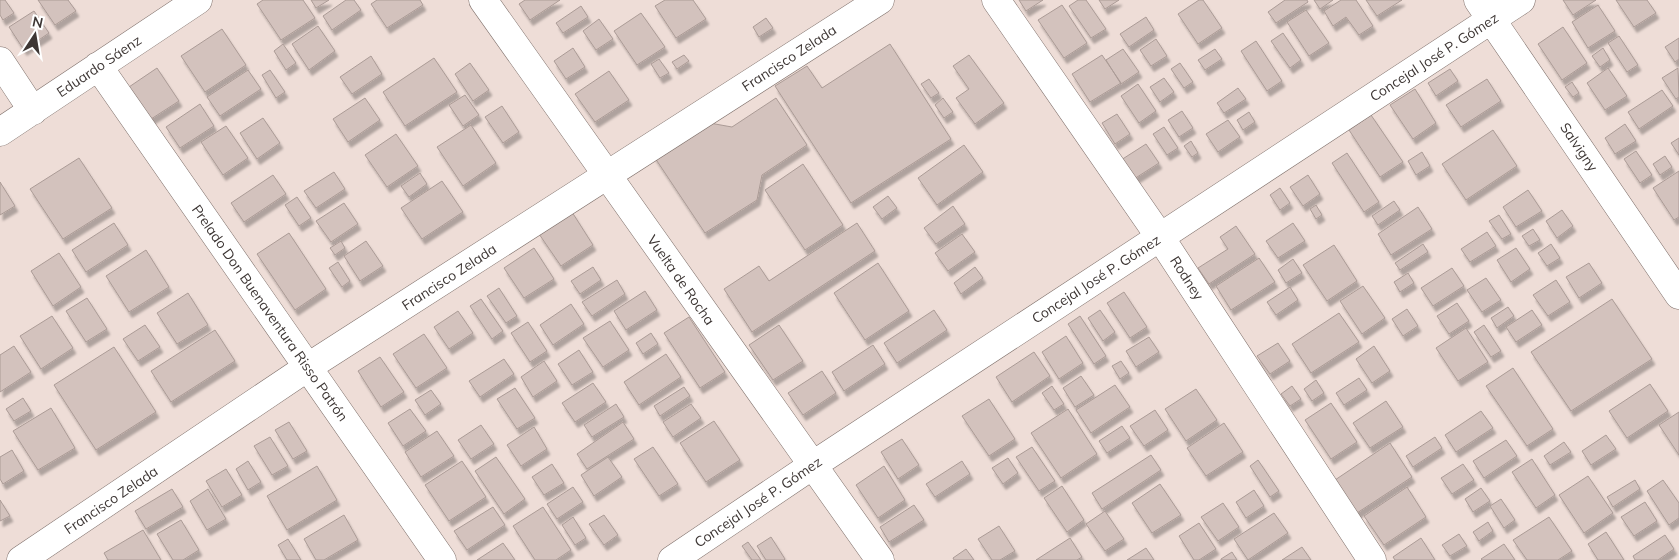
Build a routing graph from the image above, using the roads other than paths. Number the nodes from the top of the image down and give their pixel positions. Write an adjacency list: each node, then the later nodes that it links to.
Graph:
1 (198, 0): 8 (street, Eduardo Sáenz)
2 (483, 0): 11 (street, Vuelta de Rocha)
3 (880, 0): 11 (street, Francisco Zelada)
4 (996, 0): 12 (street, Rodney)
5 (1521, 0): 6 (street, Concejal José P. Gómez)
6 (1485, 10): 12 (street, Concejal José P. Gómez); 13 (street, Salvigny)
7 (0, 61): 9 (street)
8 (98, 66): 9 (street, Eduardo Sáenz); 14 (street, Prelado Don Buenaventura Risso Patrón)
9 (33, 111): 10 (street, Eduardo Sáenz)
10 (0, 132)
11 (607, 176): 14 (street, Francisco Zelada); 15 (street, Vuelta de Rocha)
12 (1160, 237): 15 (street, Concejal José P. Gómez); 20 (street, Rodney)
13 (1679, 294)
14 (308, 367): 16 (street, Francisco Zelada); 17 (street, Prelado Don Buenaventura Risso Patrón)
15 (813, 465): 18 (street, Concejal José P. Gómez); 19 (street, Vuelta de Rocha)
16 (22, 560)
17 (442, 560)
18 (672, 560)
19 (880, 560)
20 (1372, 560)

